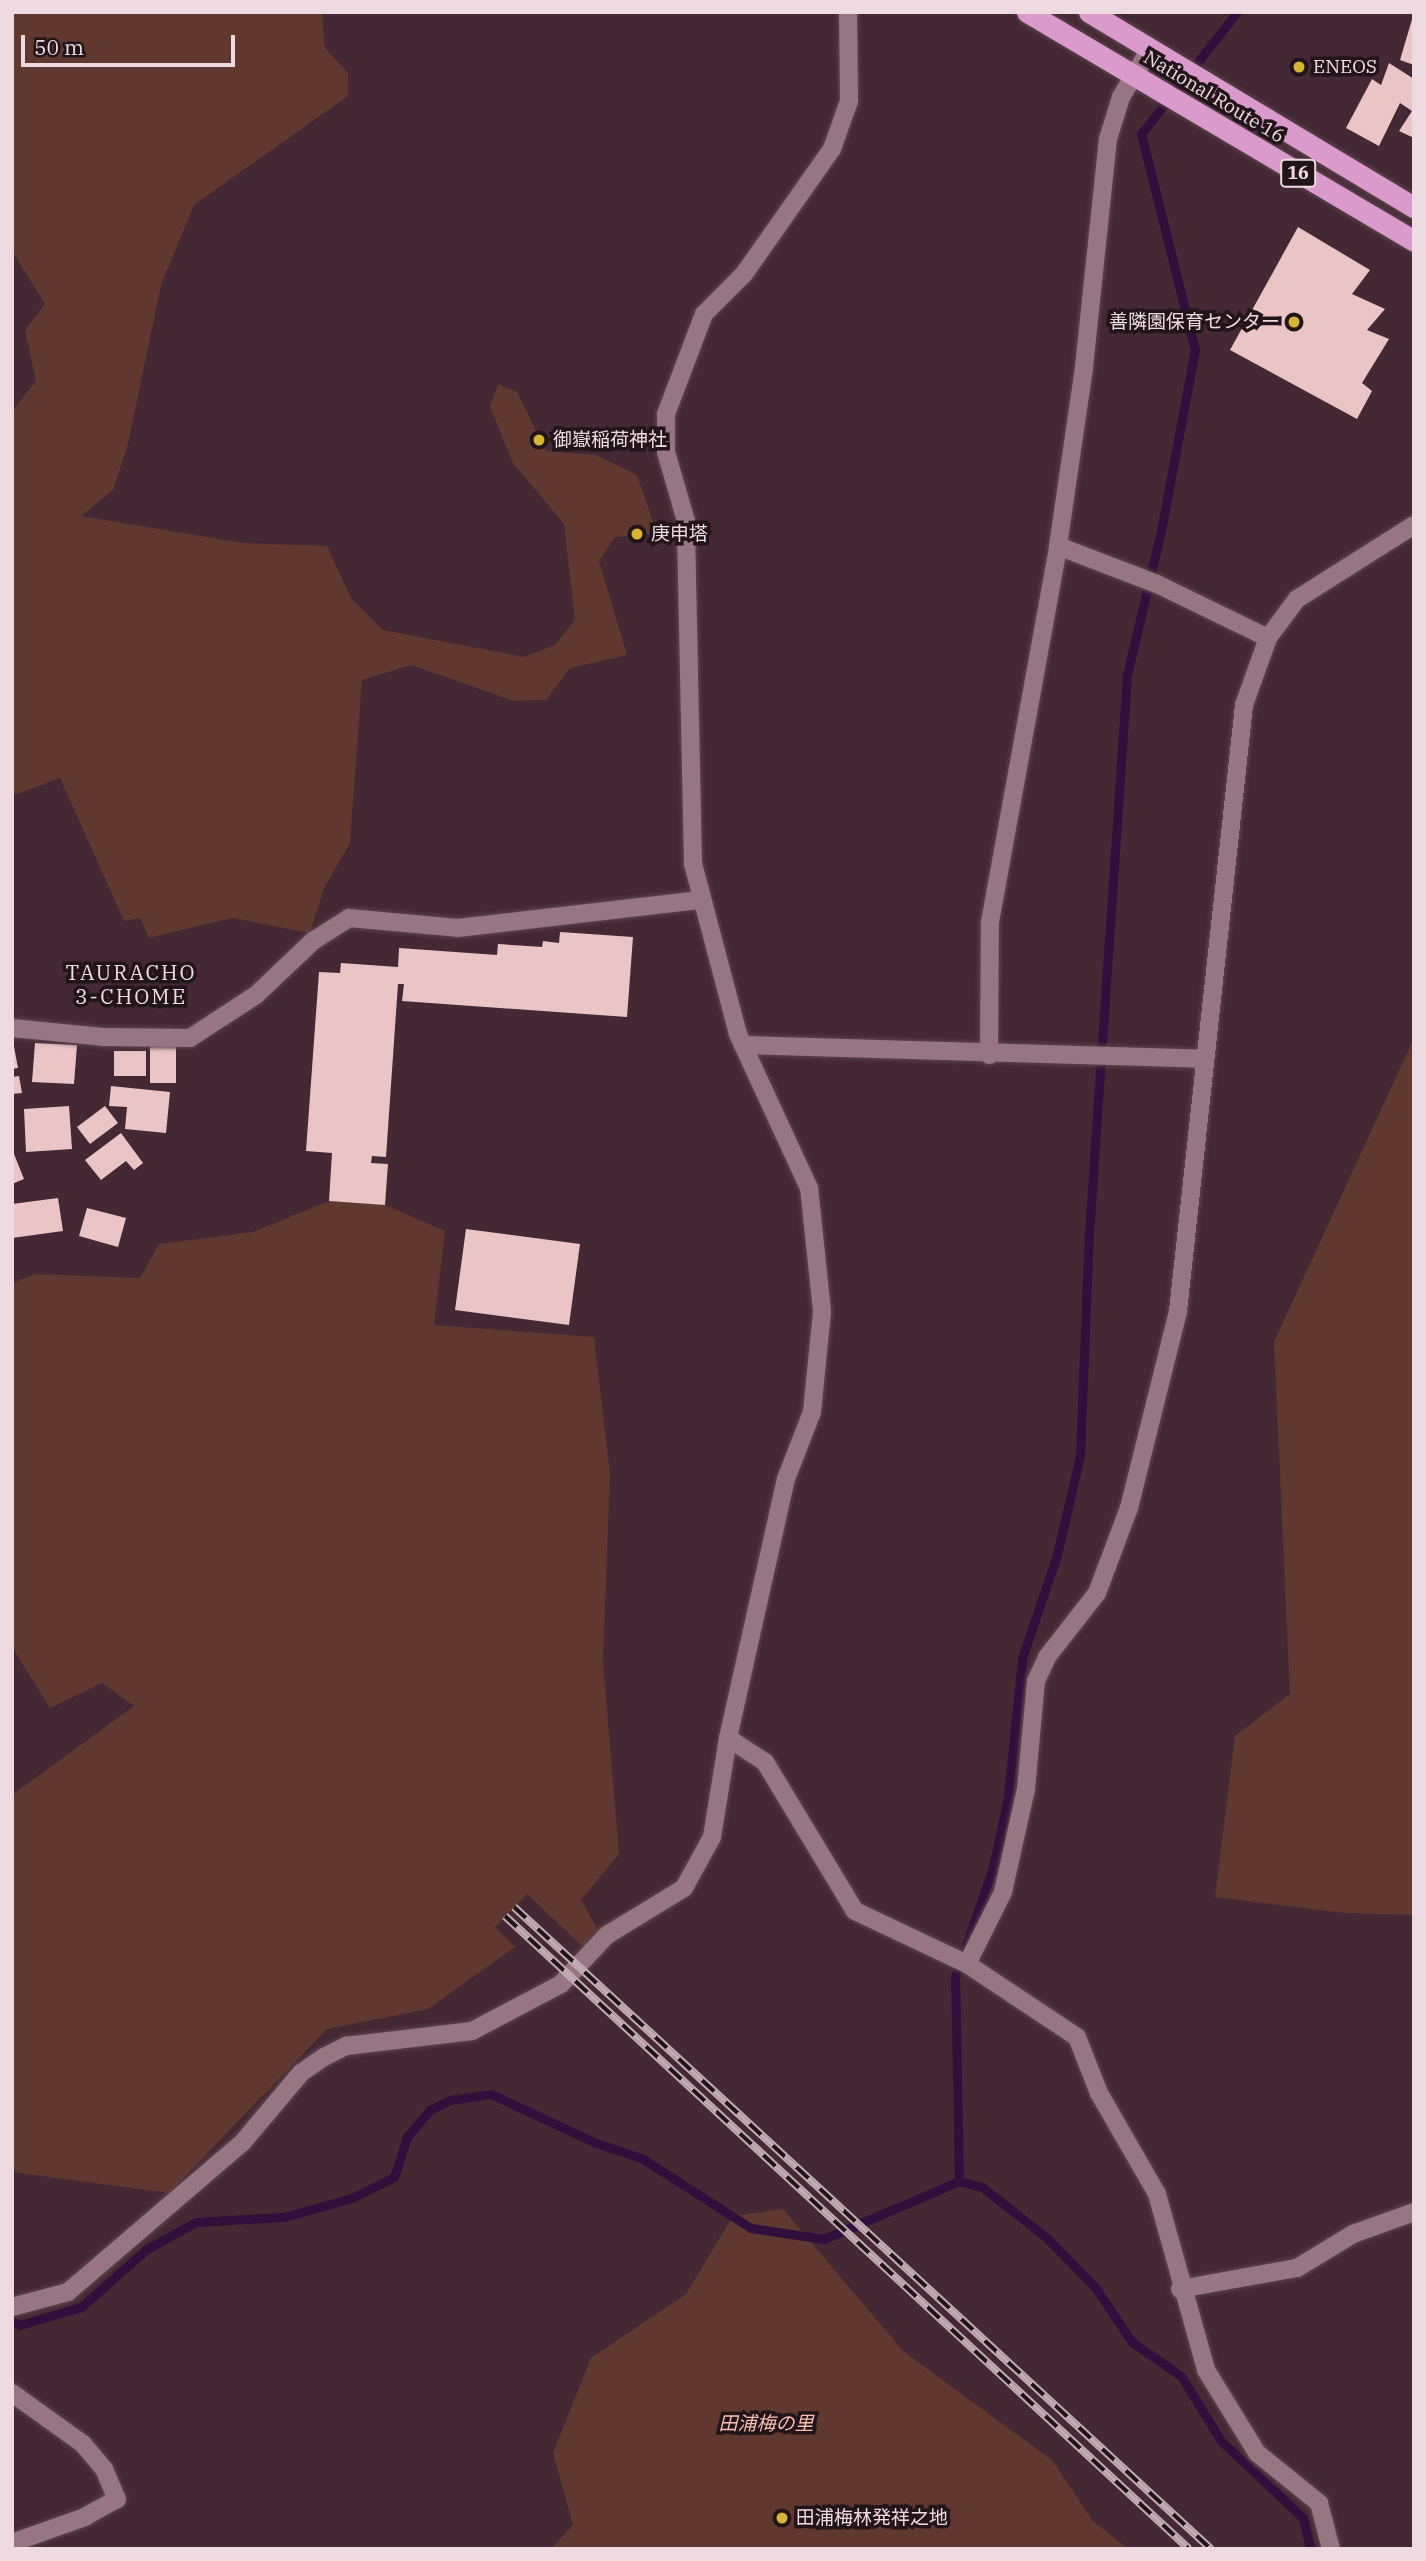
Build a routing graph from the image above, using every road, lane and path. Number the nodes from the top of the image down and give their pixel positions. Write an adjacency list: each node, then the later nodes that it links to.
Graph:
1 (848, 12): 11 (street)
2 (1027, 12): 5 (highway, National Route 16 / 16)
3 (1089, 12): 4 (highway, National Route 16 / 16)
4 (1157, 53): 5 (street); 6 (highway, National Route 16 / 16)
5 (1139, 78): 7 (highway, National Route 16 / 16); 9 (street)
6 (1414, 206)
7 (1414, 241)
8 (1414, 525): 10 (street)
9 (1058, 546): 10 (street); 14 (street)
10 (1268, 638): 15 (street)
11 (701, 900): 12 (street); 13 (street)
12 (12, 1028)
13 (744, 1045): 14 (street); 16 (street)
14 (989, 1055): 15 (street)
15 (1204, 1059): 17 (street)
16 (728, 1738): 17 (street); 20 (street)
17 (968, 1964): 19 (street)
18 (1414, 2212): 19 (street)
19 (1180, 2289): 23 (street)
20 (12, 2307)
21 (12, 2393): 22 (street)
22 (12, 2543)
23 (1331, 2549)

